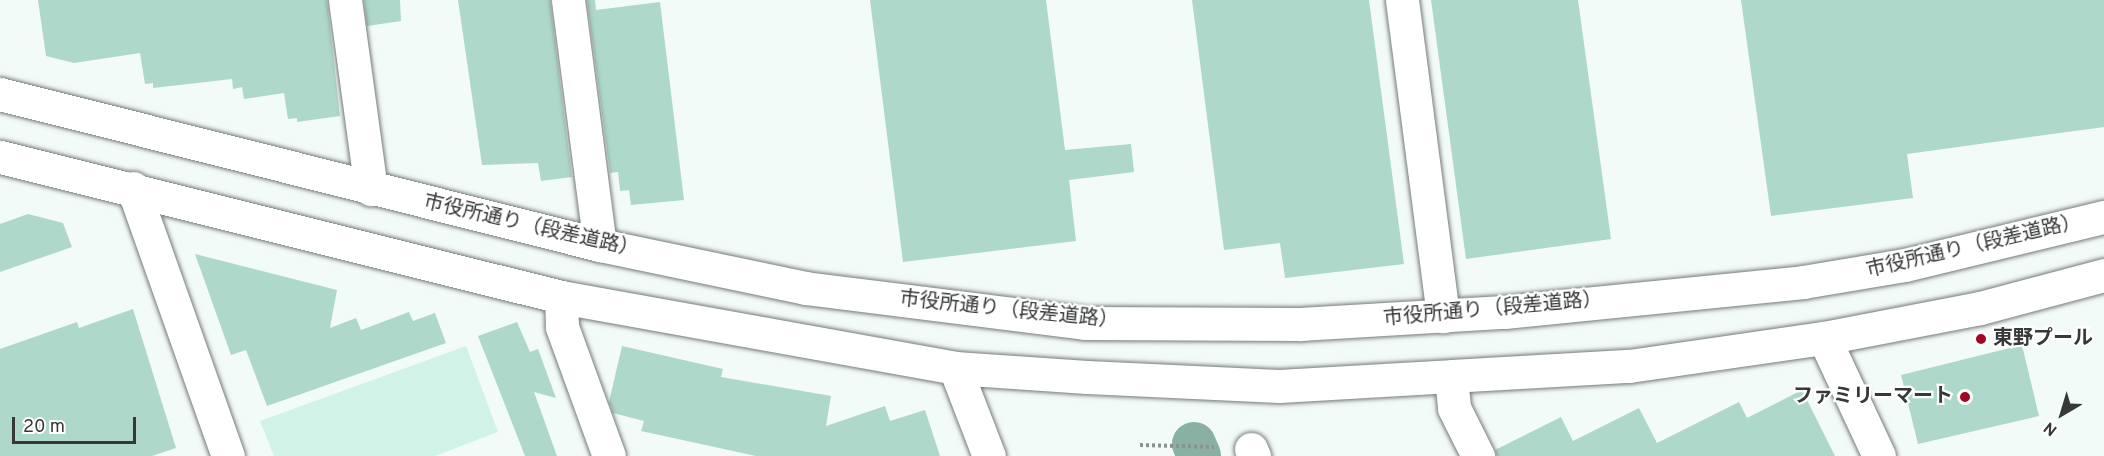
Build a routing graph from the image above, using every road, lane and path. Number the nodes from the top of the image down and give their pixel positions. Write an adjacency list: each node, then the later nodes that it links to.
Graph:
1 (345, 0): 7 (street)
2 (568, 0): 9 (street)
3 (1401, 0): 12 (street)
4 (0, 94): 7 (street, 市役所通り（段差道路）)
5 (0, 157): 6 (street)
6 (133, 188): 11 (street); 18 (street)
7 (371, 189): 9 (street, 市役所通り（段差道路）)
8 (2104, 217): 12 (street, 市役所通り（段差道路）)
9 (600, 245): 12 (street, 市役所通り（段差道路）)
10 (2104, 275): 13 (street)
11 (561, 297): 14 (street); 19 (street)
12 (1443, 316)
13 (1824, 338): 15 (street); 22 (street)
14 (955, 368): 15 (street); 20 (street)
15 (1451, 378): 21 (street)
16 (1140, 445): 17 (path)
17 (1242, 451)
18 (228, 456)
19 (609, 456)
20 (989, 456)
21 (1478, 456)
22 (1879, 456)

